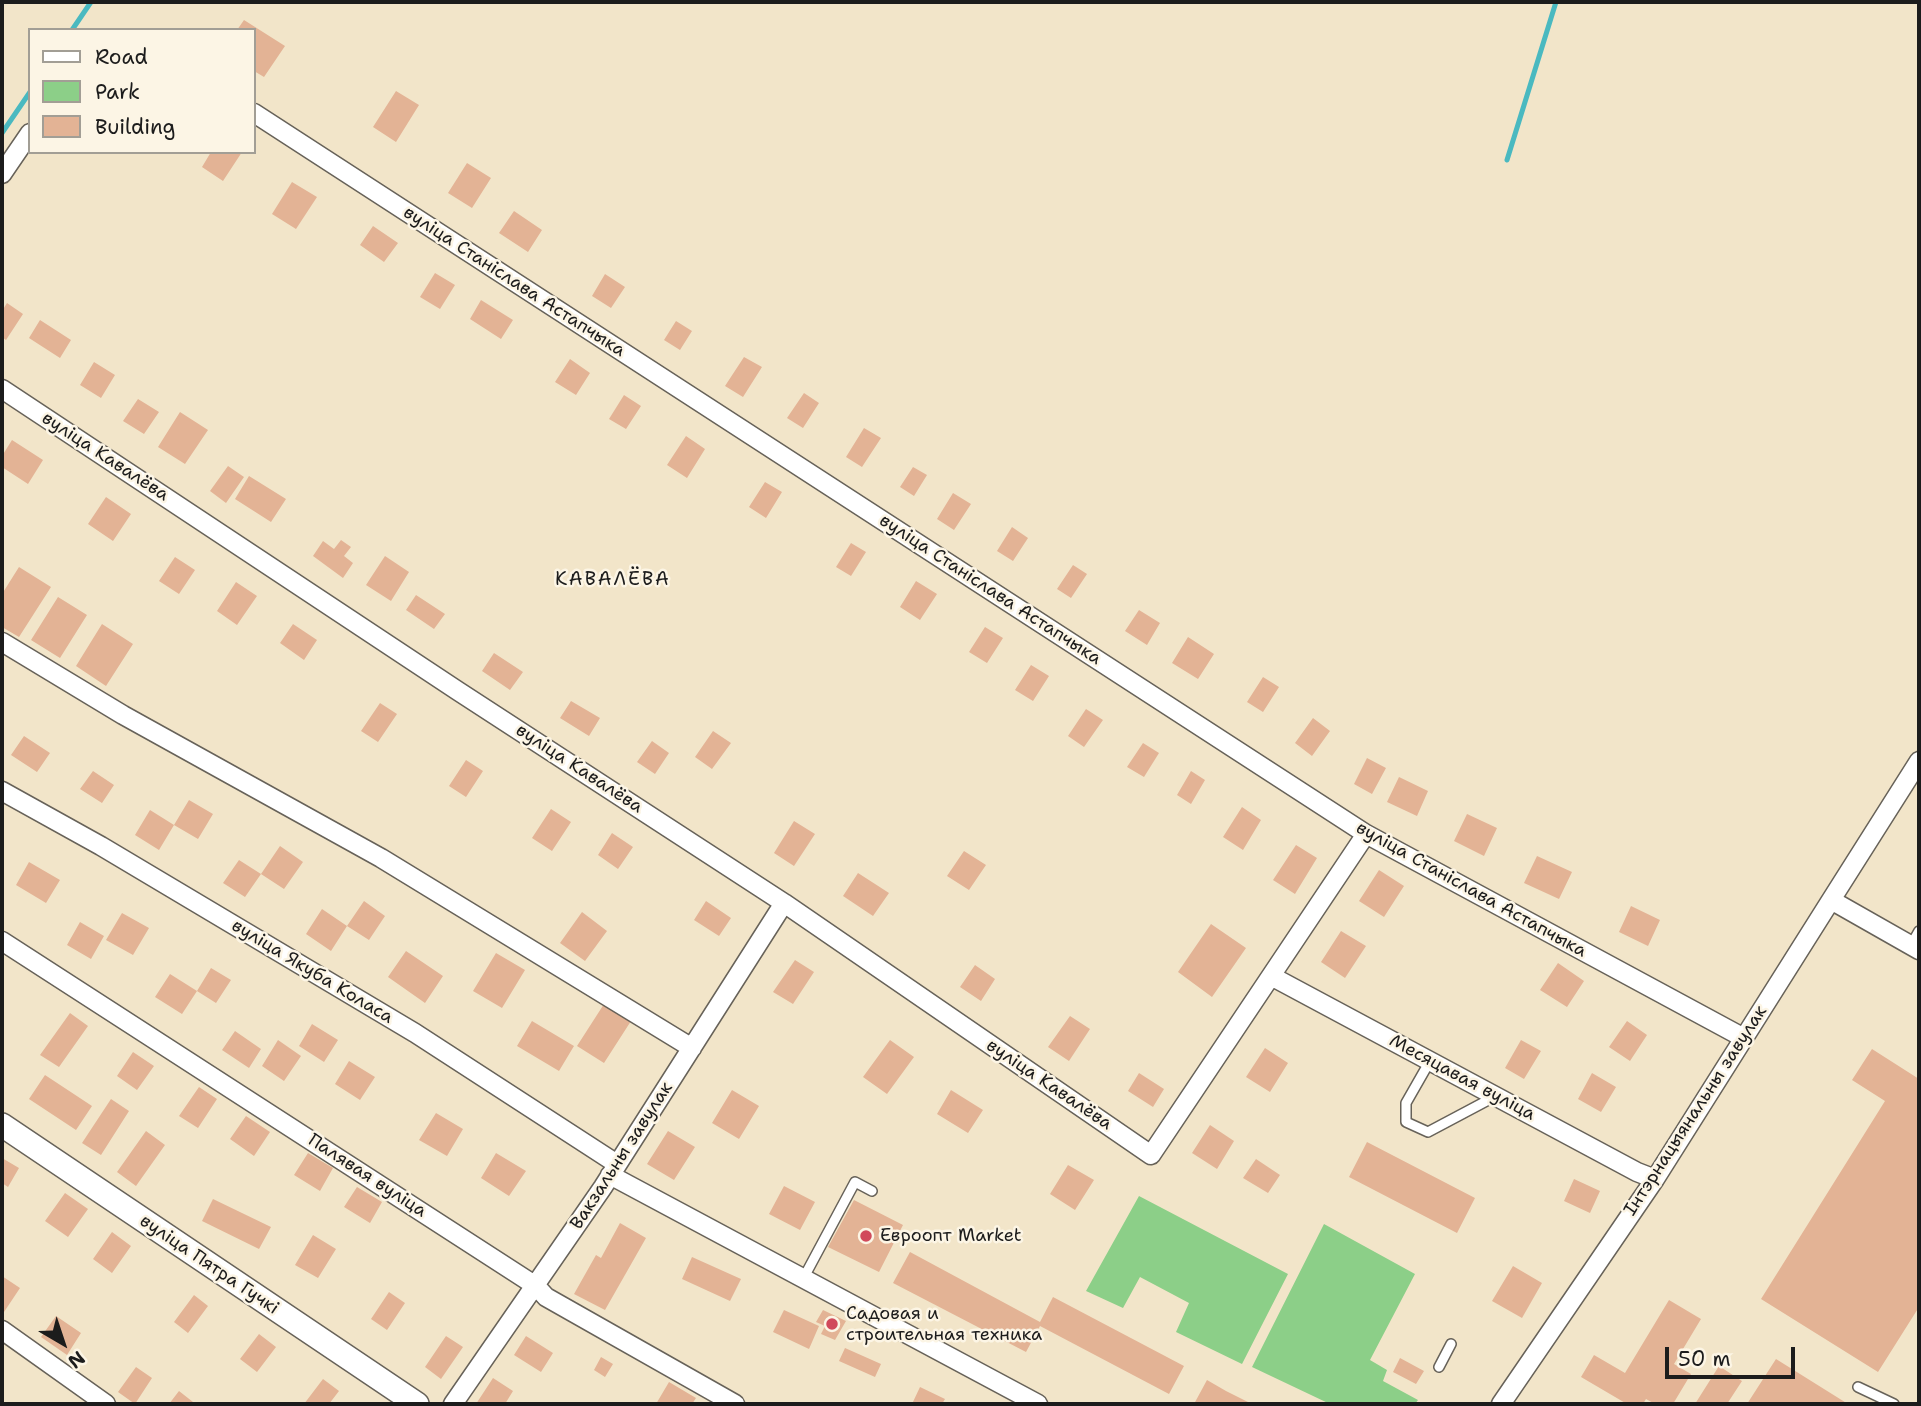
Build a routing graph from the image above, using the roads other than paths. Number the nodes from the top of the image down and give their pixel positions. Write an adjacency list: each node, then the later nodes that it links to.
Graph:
1 (256, 114): 8 (street, вуліца Станіслава Астапчыка)
2 (28, 136): 3 (street)
3 (2, 174)
4 (2, 389): 10 (street, вуліца Кавалёва)
5 (2, 642): 15 (street)
6 (1919, 761): 9 (street, Інтэрнацыянальны завулак)
7 (2, 790): 19 (street, вуліца Якуба Коласа)
8 (1366, 834): 13 (street); 14 (street, вуліца Станіслава Астапчыка)
9 (1831, 900): 12 (street); 14 (street, Інтэрнацыянальны завулак)
10 (784, 903): 13 (street, вуліца Кавалёва); 15 (street, Вакзальны завулак)
11 (2, 941): 23 (street, Палявая вуліца)
12 (1917, 942)
13 (1271, 976): 16 (street, Месяцавая вуліца)
14 (1744, 1038): 20 (street, Інтэрнацыянальны завулак)
15 (692, 1048): 19 (street, Вакзальны завулак)
16 (1430, 1061): 17 (street, Месяцавая вуліца); 17 (lane)
17 (1495, 1096): 20 (street, Месяцавая вуліца)
18 (2, 1125): 29 (street, вуліца Пятра Гучкі)
19 (614, 1170): 22 (street, вуліца Якуба Коласа); 23 (street, Вакзальны завулак)
20 (1655, 1179): 33 (street, Інтэрнацыянальны завулак)
21 (872, 1191): 22 (lane)
22 (803, 1279): 32 (street, вуліца Якуба Коласа)
23 (536, 1286): 30 (street, Вакзальны завулак); 31 (street, Палявая вуліца)
24 (2, 1330): 28 (street)
25 (1451, 1344): 26 (lane)
26 (1439, 1367)
27 (1858, 1387): 34 (lane)
28 (106, 1404)
29 (417, 1404)
30 (453, 1404)
31 (735, 1404)
32 (1038, 1404)
33 (1501, 1404)
34 (1894, 1404)

